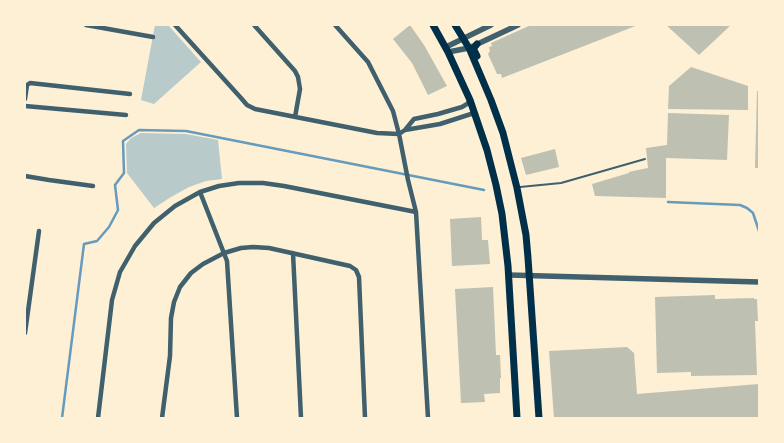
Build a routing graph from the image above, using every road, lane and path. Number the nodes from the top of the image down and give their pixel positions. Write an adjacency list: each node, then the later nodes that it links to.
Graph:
1 (86, 25): 9 (street)
2 (175, 25): 21 (street)
3 (254, 25): 21 (street)
4 (335, 25): 23 (street)
5 (433, 25): 13 (main road)
6 (455, 25): 10 (main road)
7 (491, 25): 10 (street)
8 (518, 25): 11 (street)
9 (153, 37)
10 (463, 38): 12 (main road); 13 (street)
11 (477, 44): 12 (street); 14 (main road)
12 (469, 48): 13 (street); 14 (main road)
13 (447, 49): 17 (main road)
14 (483, 80): 27 (main road)
15 (130, 94): 16 (street)
16 (25, 99)
17 (470, 100): 20 (main road); 22 (street)
18 (25, 106): 19 (street)
19 (126, 115)
20 (476, 115): 22 (street); 33 (main road)
21 (295, 118): 23 (street)
22 (405, 130): 23 (street)
23 (399, 134): 29 (street)
24 (645, 160): 27 (lane)
25 (25, 176): 26 (street)
26 (93, 186)
27 (518, 189): 34 (main road)
28 (200, 192): 29 (street); 31 (street); 37 (street)
29 (416, 212): 42 (street)
30 (39, 231): 36 (street)
31 (224, 253): 32 (street); 38 (street); 39 (street)
32 (293, 253): 40 (street); 41 (street)
33 (509, 275): 34 (street); 43 (main road)
34 (530, 275): 35 (street); 44 (main road)
35 (759, 282)
36 (25, 333)
37 (98, 418)
38 (162, 418)
39 (237, 418)
40 (301, 418)
41 (365, 418)
42 (428, 418)
43 (517, 418)
44 (539, 418)

